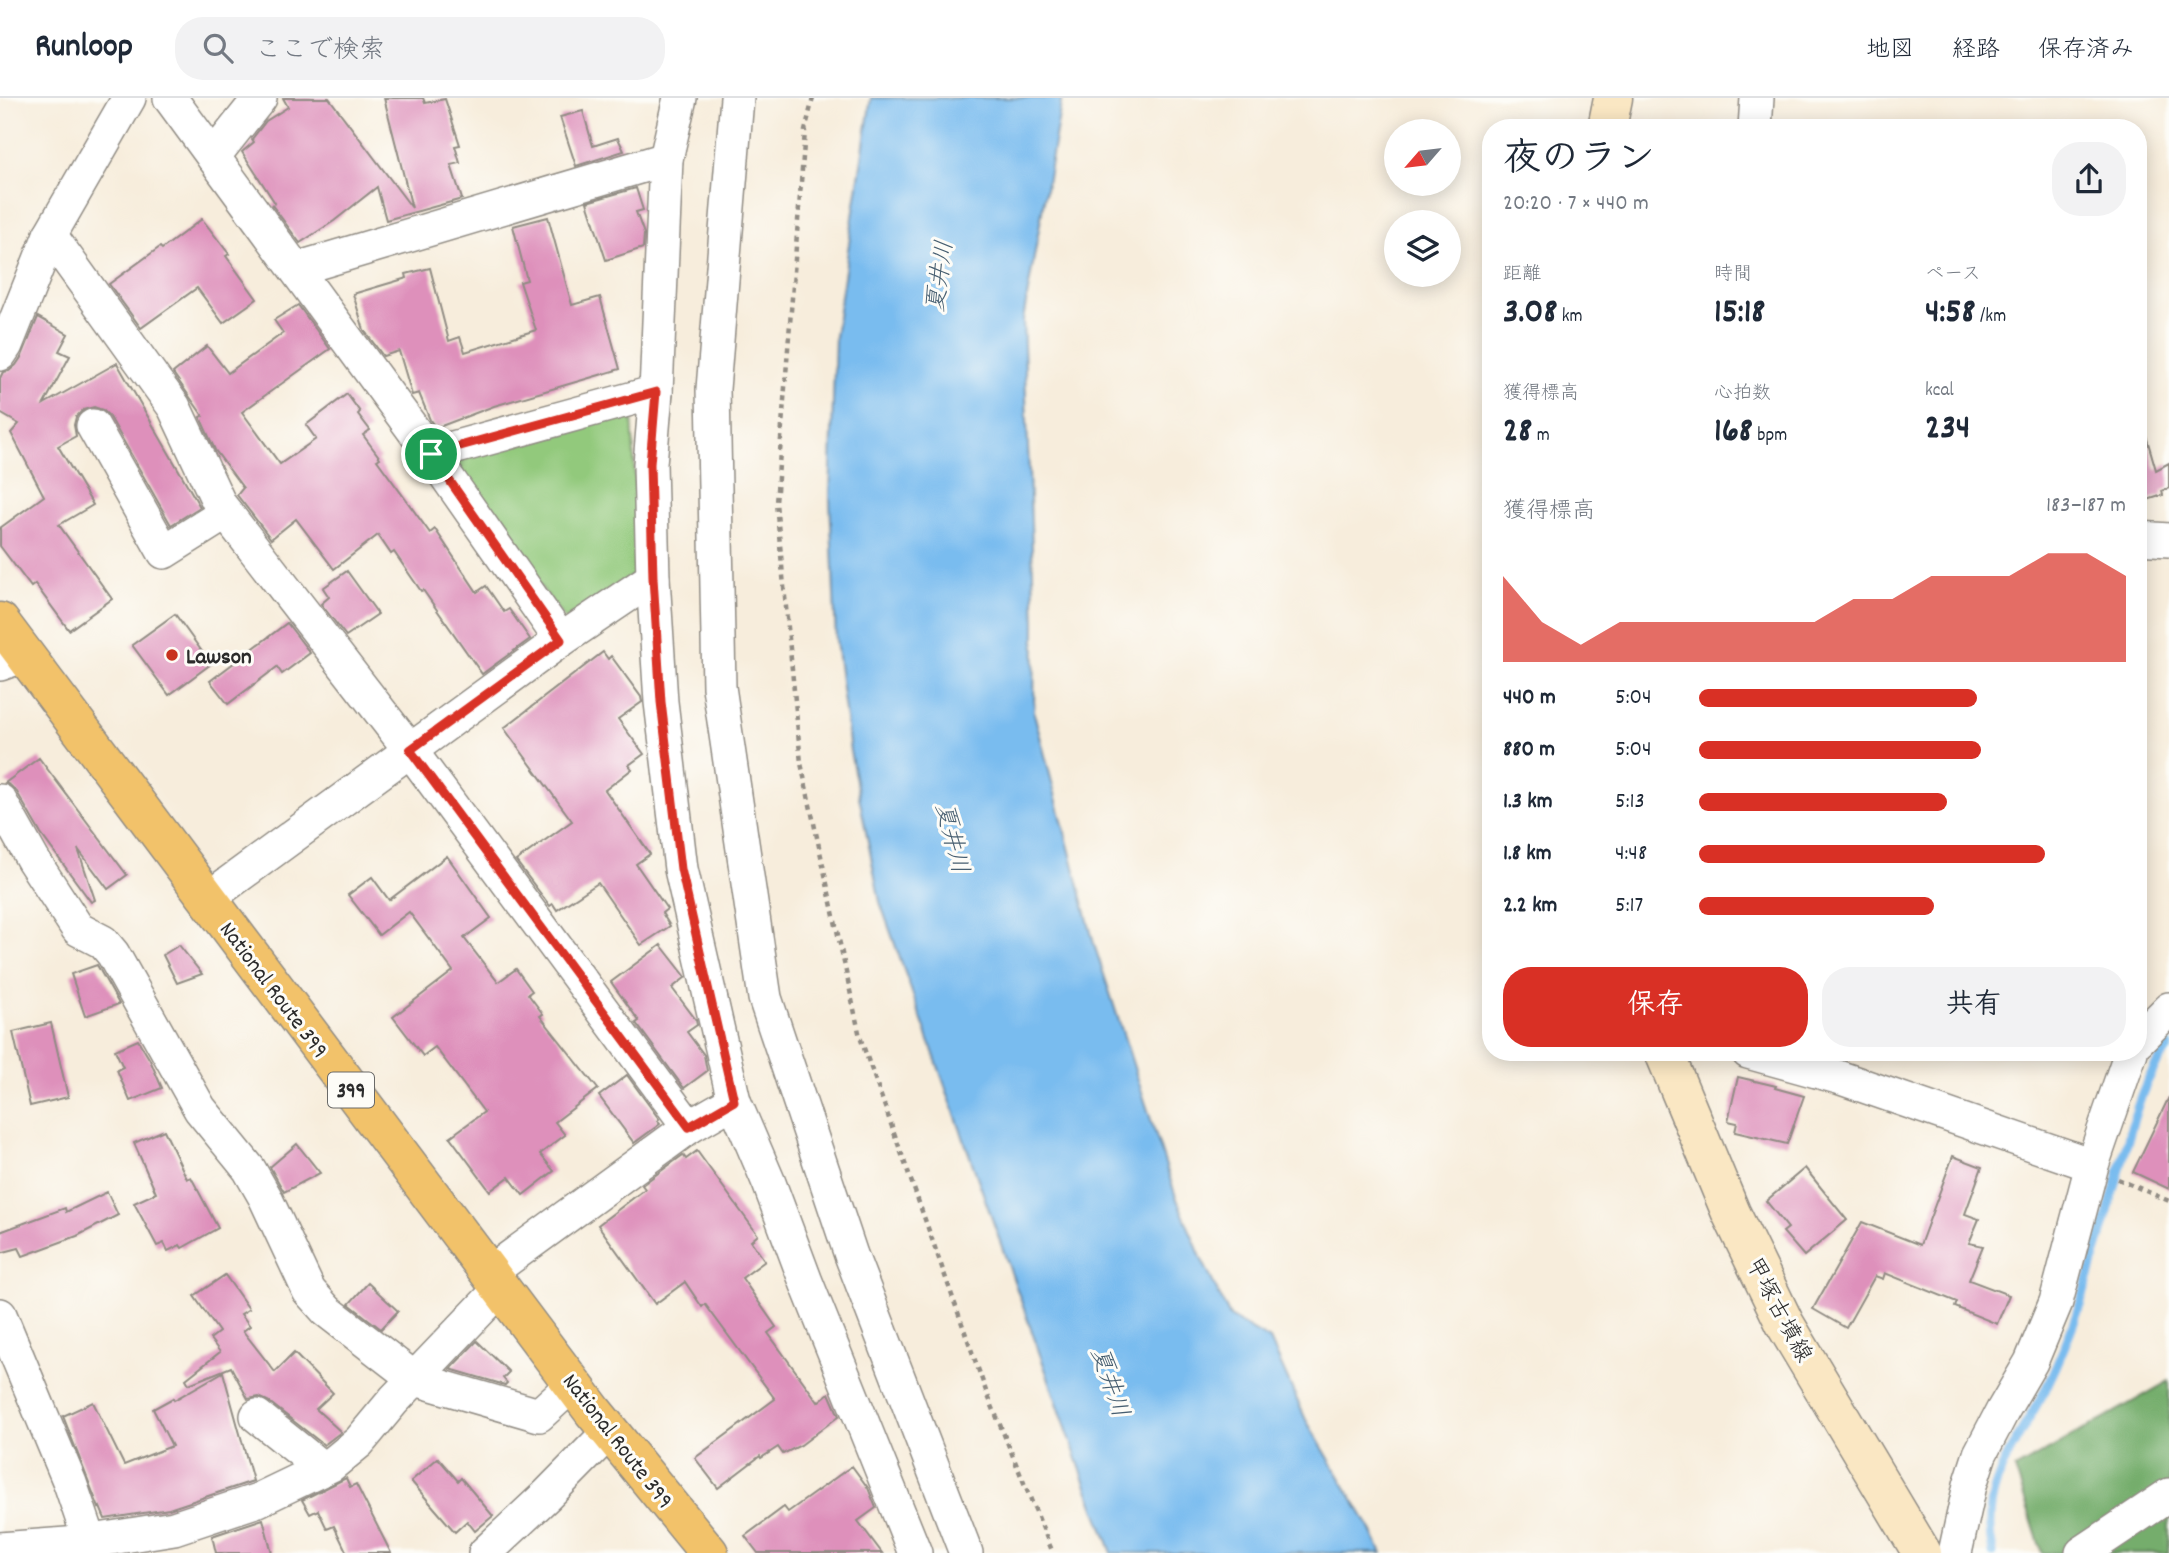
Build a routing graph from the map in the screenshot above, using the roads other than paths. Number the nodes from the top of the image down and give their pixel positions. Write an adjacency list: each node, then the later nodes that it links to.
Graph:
1 (129, 98): 12 (street)
2 (170, 98): 10 (street)
3 (260, 98): 10 (street)
4 (680, 98): 11 (street)
5 (737, 98): 49 (street)
6 (1613, 98): 8 (main road)
7 (1757, 98): 9 (street)
8 (1609, 119)
9 (1756, 119)
10 (213, 157): 13 (street)
11 (666, 159): 13 (street); 15 (street)
12 (50, 235): 14 (street); 18 (street)
13 (296, 269): 17 (street)
14 (0, 354)
15 (656, 392): 17 (street); 21 (street)
16 (93, 426): 18 (street)
17 (431, 454): 23 (street)
18 (226, 513): 25 (street)
19 (2147, 539): 20 (street)
20 (2169, 540)
21 (653, 578): 23 (street); 33 (street)
22 (0, 622): 24 (highway, National Route 399 / 399)
23 (561, 640): 25 (street)
24 (12, 659): 27 (highway, National Route 399 / 399)
25 (410, 750): 27 (street); 34 (street)
26 (0, 801): 38 (street)
27 (207, 899): 36 (highway, National Route 399 / 399)
28 (2169, 1009): 29 (street)
29 (2147, 1031)
30 (1668, 1061): 50 (main road, 甲塚古墳線)
31 (1780, 1061): 35 (street)
32 (2129, 1061): 35 (street)
33 (734, 1101): 34 (street); 48 (street)
34 (689, 1127): 36 (street)
35 (2106, 1173): 51 (street)
36 (495, 1281): 38 (street); 39 (highway, National Route 399 / 399)
37 (0, 1315): 44 (street)
38 (415, 1379): 39 (street); 42 (street)
39 (574, 1384): 41 (highway, National Route 399 / 399)
40 (257, 1416): 42 (street)
41 (610, 1431): 46 (highway, National Route 399 / 399); 47 (street)
42 (323, 1469): 44 (street)
43 (2169, 1494): 52 (street)
44 (93, 1547): 45 (street)
45 (0, 1549)
46 (707, 1552)
47 (485, 1553)
48 (915, 1553)
49 (966, 1553)
50 (1922, 1553)
51 (1955, 1553)
52 (2082, 1553)

